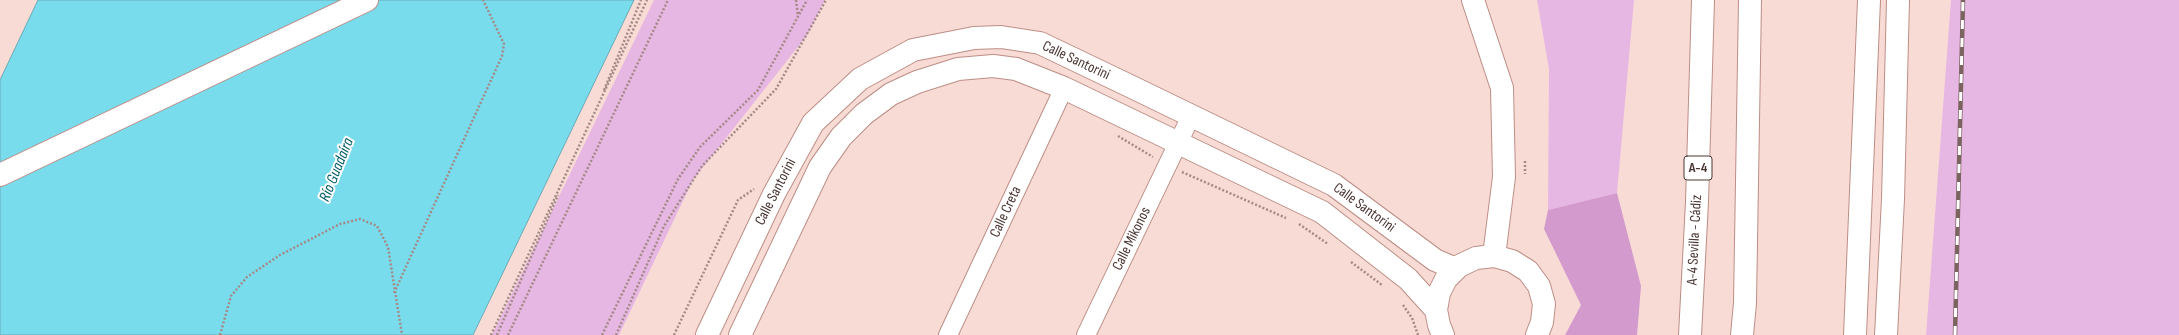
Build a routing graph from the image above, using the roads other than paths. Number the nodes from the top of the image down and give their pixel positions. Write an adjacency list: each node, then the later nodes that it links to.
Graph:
1 (367, 0): 10 (main road)
2 (1473, 0): 11 (main road)
3 (1703, 0): 20 (main road, A-4 Sevilla - Cádiz / A-4)
4 (1750, 0): 21 (main road)
5 (1869, 0): 22 (main road)
6 (1898, 0): 23 (main road)
7 (1064, 88): 9 (main road, Calle Santorini); 15 (main road, Calle Santorini); 16 (street, Calle Creta)
8 (1191, 116): 9 (street, Calle Mikonos); 12 (main road, Calle Santorini); 14 (main road, Calle Santorini)
9 (1178, 142): 13 (main road, Calle Santorini); 17 (street, Calle Mikonos)
10 (0, 175)
11 (1494, 256): 12 (main road); 19 (main road)
12 (1456, 269): 13 (main road)
13 (1436, 310): 18 (main road)
14 (707, 335)
15 (740, 335)
16 (948, 335)
17 (1086, 335)
18 (1443, 335)
19 (1537, 335)
20 (1690, 335)
21 (1742, 335)
22 (1855, 335)
23 (1886, 335)

